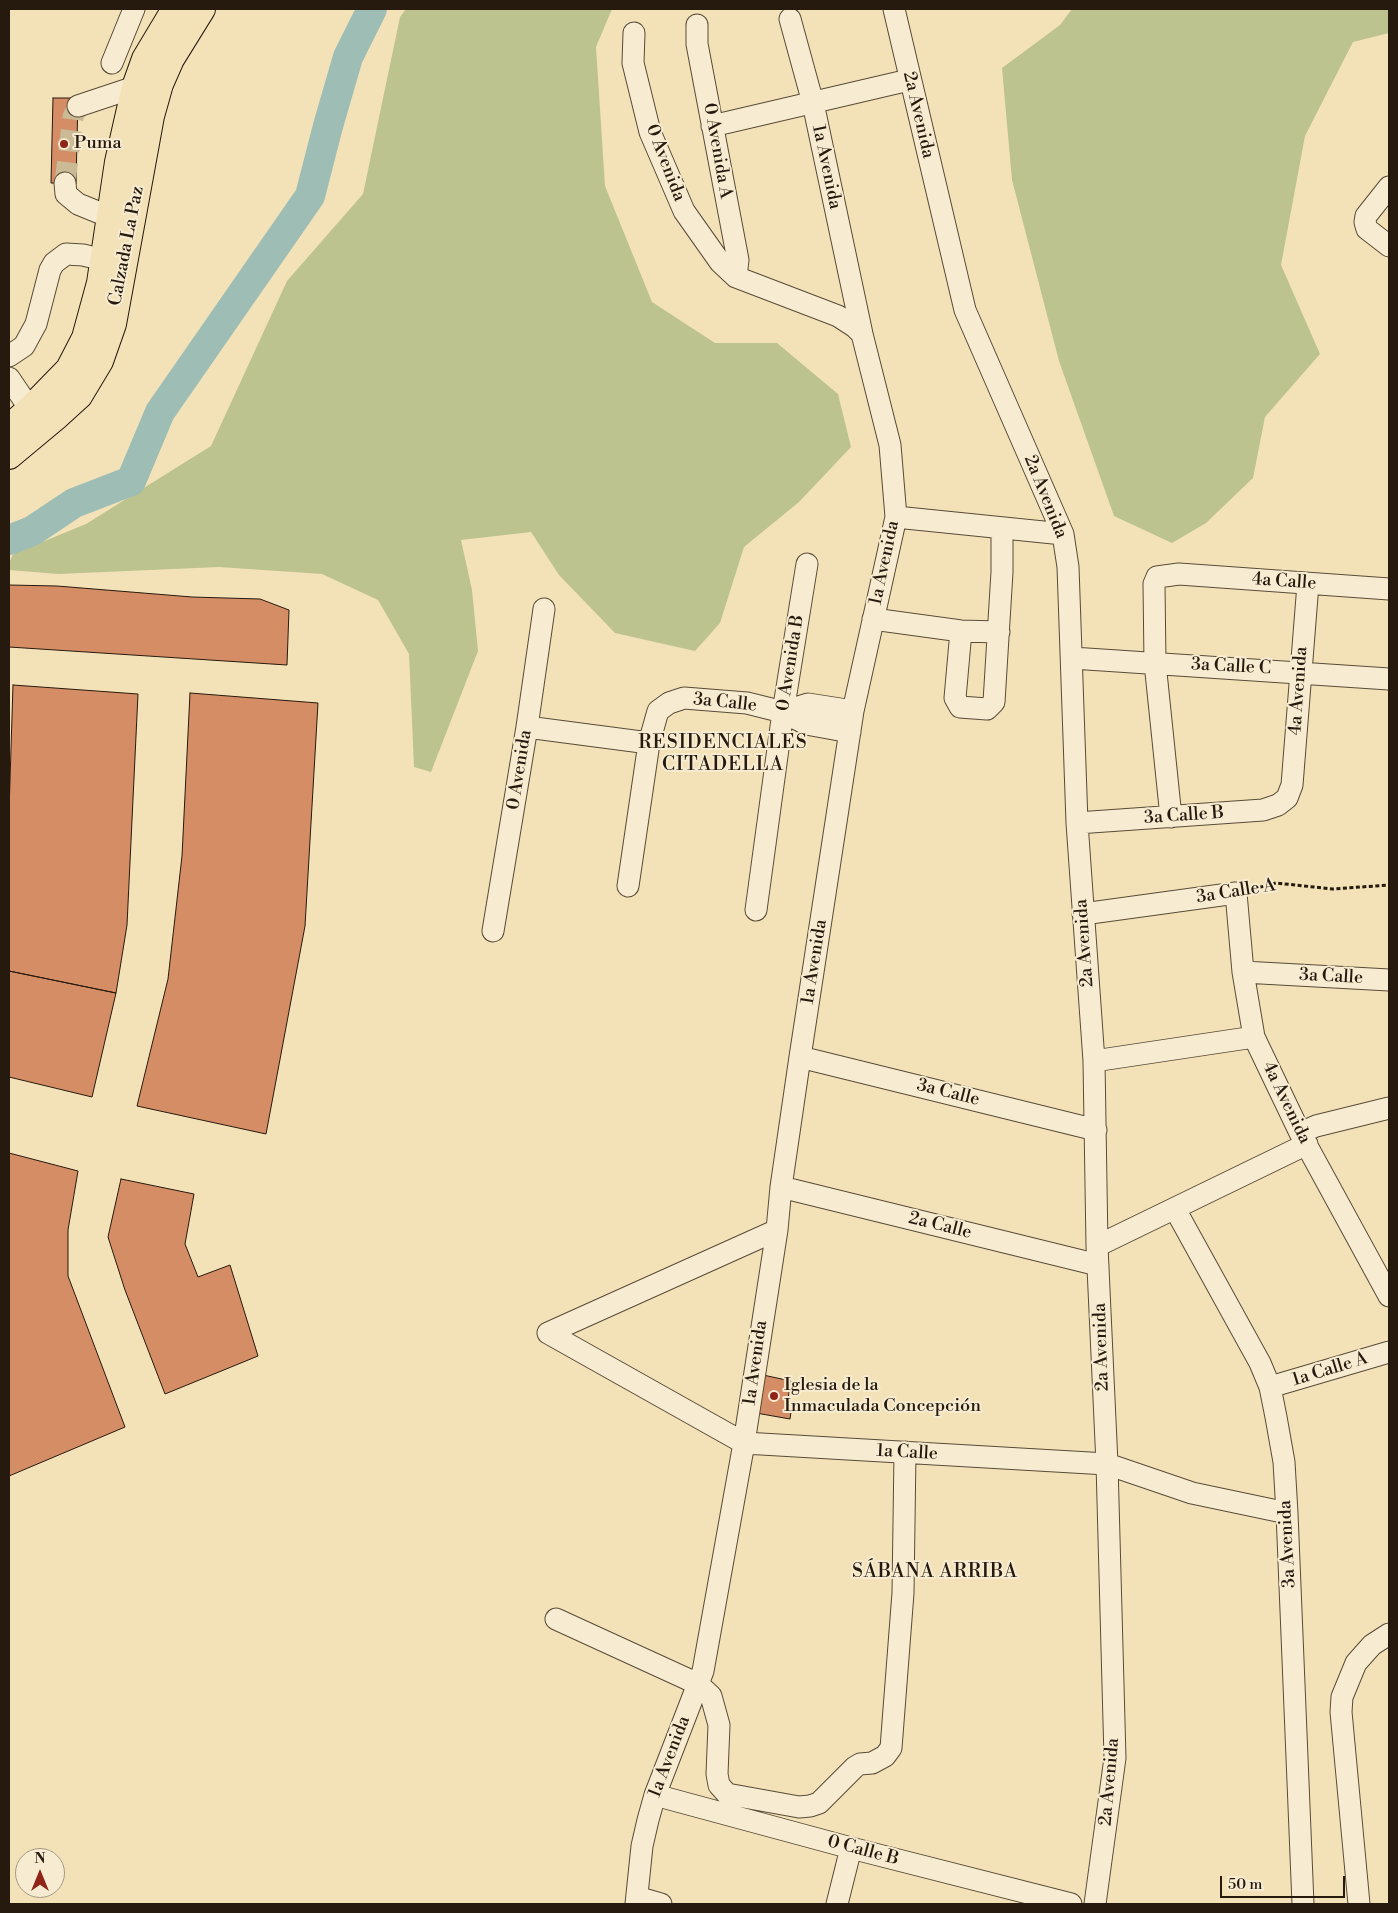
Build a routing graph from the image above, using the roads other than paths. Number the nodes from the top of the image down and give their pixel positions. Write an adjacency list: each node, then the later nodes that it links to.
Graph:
1 (134, 9): 8 (street)
2 (175, 9): 10 (main road, Calzada La Paz)
3 (202, 9): 25 (main road, Calzada La Paz)
4 (894, 9): 9 (street, 2a Avenida)
5 (790, 19): 11 (street, 1a Avenida)
6 (698, 25): 13 (street, 0 Avenida A)
7 (634, 33): 19 (street, 0 Avenida)
8 (112, 63)
9 (910, 80): 11 (street); 28 (street, 2a Avenida)
10 (135, 86): 12 (street); 16 (main road, Calzada La Paz)
11 (813, 103): 13 (street); 20 (street, 1a Avenida)
12 (78, 106)
13 (712, 126): 19 (street, 0 Avenida A)
14 (65, 183): 16 (street)
15 (1389, 188): 17 (street)
16 (110, 217): 18 (main road, Calzada La Paz)
17 (1389, 246)
18 (104, 260): 21 (street); 23 (main road, Calzada La Paz)
19 (736, 277): 20 (street)
20 (862, 334): 26 (street, 1a Avenida)
21 (9, 356)
22 (9, 378): 23 (street)
23 (30, 409): 24 (main road, Calzada La Paz)
24 (9, 428)
25 (9, 456)
26 (896, 517): 27 (street); 33 (street, 1a Avenida)
27 (1002, 528): 28 (street); 35 (street)
28 (1063, 534): 36 (street, 2a Avenida)
29 (807, 564): 41 (street, 0 Avenida B)
30 (1308, 584): 31 (street, 4a Calle); 37 (street, 4a Calle); 38 (street, 4a Avenida)
31 (1389, 589)
32 (544, 608): 42 (street, 0 Avenida)
33 (873, 619): 34 (street); 40 (street, 1a Avenida)
34 (961, 631): 35 (street); 35 (street)
35 (998, 632)
36 (1072, 658): 37 (street, 3a Calle C); 47 (street, 2a Avenida)
37 (1155, 663): 38 (street, 3a Calle C); 46 (street)
38 (1300, 672): 39 (street, 3a Calle C); 45 (street, 4a Avenida)
39 (1389, 679)
40 (853, 711): 41 (street); 43 (street, 1a Avenida)
41 (783, 712): 43 (street, 3a Calle); 44 (street, 3a Calle); 50 (street, 0 Avenida B)
42 (527, 728): 44 (street); 52 (street, 0 Avenida)
43 (850, 732): 56 (street, 1a Avenida)
44 (649, 743): 48 (street)
45 (1287, 798): 46 (street, 3a Calle B)
46 (1171, 817): 47 (street, 3a Calle B)
47 (1077, 824): 51 (street, 2a Avenida)
48 (628, 886)
49 (1236, 893): 51 (street, 3a Calle A); 53 (street, 4a Avenida)
50 (756, 910)
51 (1083, 914): 57 (street, 2a Avenida)
52 (493, 931)
53 (1243, 972): 54 (street, 3a Calle); 55 (street, 4a Avenida)
54 (1389, 980)
55 (1254, 1037): 57 (street); 60 (street, 4a Avenida)
56 (800, 1057): 59 (street, 3a Calle); 61 (street, 1a Avenida)
57 (1094, 1061): 59 (street, 2a Avenida)
58 (1389, 1108): 60 (street)
59 (1096, 1130): 64 (street, 2a Avenida)
60 (1303, 1139): 62 (street); 65 (street, 4a Avenida)
61 (781, 1187): 63 (street, 1a Avenida); 64 (street, 2a Calle)
62 (1175, 1209): 64 (street); 67 (street, 3a Avenida)
63 (777, 1230): 68 (street, 1a Avenida); 68 (street, 1a Calle)
64 (1098, 1256): 70 (street, 2a Avenida)
65 (1389, 1296)
66 (1389, 1352): 67 (street, 1a Calle A)
67 (1270, 1387): 71 (street, 3a Avenida)
68 (744, 1443): 69 (street, 1a Calle); 74 (street, 1a Avenida)
69 (905, 1452): 70 (street, 1a Calle); 74 (street)
70 (1107, 1464): 71 (street, 1a Calle); 81 (street, 2a Avenida)
71 (1287, 1513): 82 (street, 3a Avenida)
72 (556, 1619): 74 (street)
73 (1389, 1634): 83 (street)
74 (698, 1684): 75 (street, 1a Avenida)
75 (655, 1795): 76 (street, 0 Calle B); 77 (street, 1a Avenida)
76 (851, 1848): 79 (street); 80 (street, 0 Calle B)
77 (637, 1901): 78 (street)
78 (661, 1904)
79 (837, 1904)
80 (1071, 1904)
81 (1095, 1904)
82 (1304, 1904)
83 (1359, 1904)

